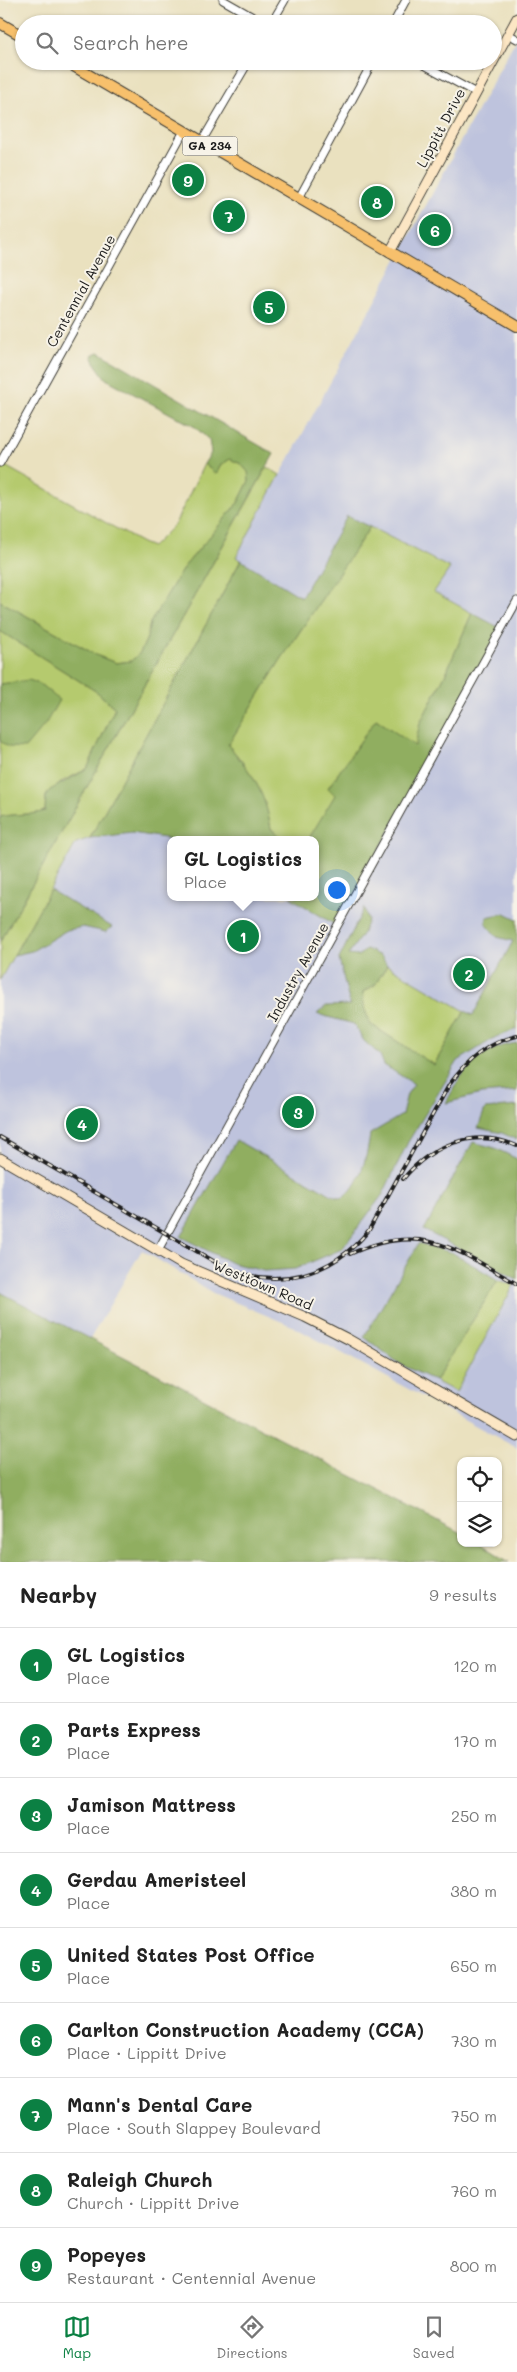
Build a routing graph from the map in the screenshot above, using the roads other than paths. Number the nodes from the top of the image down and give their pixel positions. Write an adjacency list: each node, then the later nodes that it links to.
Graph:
1 (223, 0): 4 (street)
2 (285, 0): 5 (street)
3 (406, 0): 6 (street)
4 (249, 15)
5 (276, 15)
6 (398, 15)
7 (517, 18): 10 (street, Lippitt Drive)
8 (0, 23): 9 (main road)
9 (15, 32)
10 (508, 34): 11 (street); 12 (street, Lippitt Drive)
11 (517, 39)
12 (502, 45)
13 (80, 70): 19 (main road, GA 234)
14 (244, 70): 20 (street)
15 (368, 70): 21 (street)
16 (434, 70): 18 (street)
17 (488, 70): 18 (street, Lippitt Drive)
18 (476, 93): 22 (street, Lippitt Drive)
19 (184, 131): 20 (main road, GA 234); 24 (street, Centennial Avenue)
20 (202, 141): 21 (main road, GA 234)
21 (299, 198): 22 (main road, GA 234)
22 (390, 252): 23 (main road, GA 234)
23 (517, 326)
24 (0, 463)
25 (517, 602): 27 (street, Industry Avenue)
26 (0, 1158): 27 (street, Westtown Road)
27 (158, 1250): 28 (street, Westtown Road)
28 (517, 1437)

